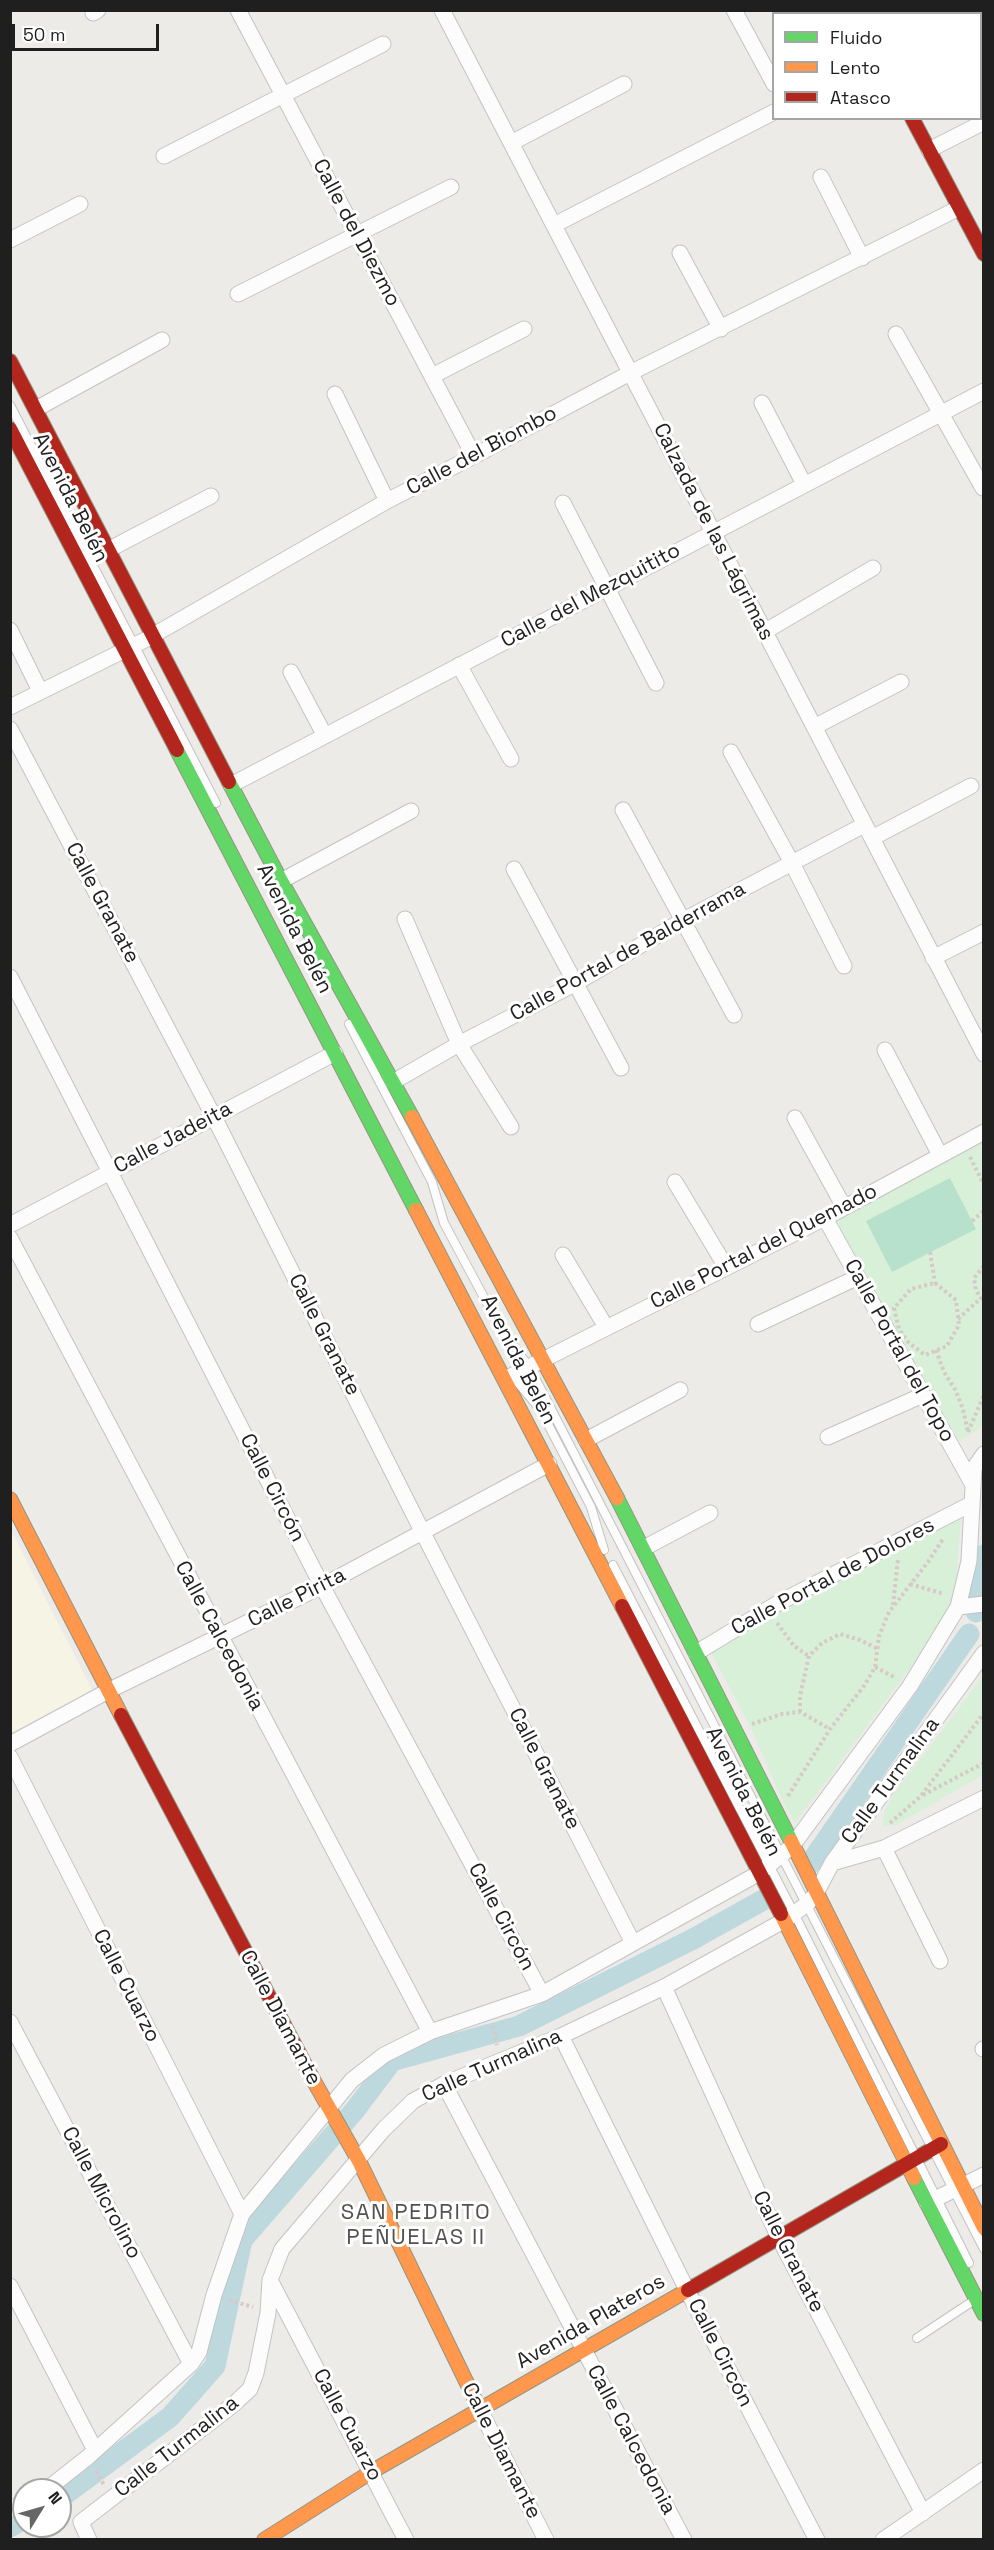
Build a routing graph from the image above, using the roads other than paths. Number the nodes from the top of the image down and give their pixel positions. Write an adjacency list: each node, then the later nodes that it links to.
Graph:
1 (238, 10): 7 (street, Calle del Diezmo)
2 (442, 10): 11 (street, Calzada de las Lágrimas)
3 (734, 10): 5 (street)
4 (383, 44): 7 (street)
5 (772, 80)
6 (624, 84): 11 (street)
7 (282, 95): 13 (street); 19 (street, Calle del Diezmo)
8 (772, 113): 18 (street)
9 (913, 120): 12 (main road)
10 (984, 122): 12 (street)
11 (511, 143): 18 (street, Calzada de las Lágrimas)
12 (929, 150): 17 (main road)
13 (164, 156)
14 (821, 177): 23 (street)
15 (451, 187): 19 (street)
16 (80, 204): 20 (street)
17 (959, 208): 22 (main road); 23 (street, Calle del Biombo)
18 (554, 225): 30 (street, Calzada de las Lágrimas)
19 (357, 235): 24 (street); 31 (street, Calle del Diezmo)
20 (10, 240)
21 (680, 254): 26 (street)
22 (984, 255)
23 (862, 258): 26 (street, Calle del Biombo)
24 (238, 294)
25 (524, 329): 31 (street)
26 (720, 329): 30 (street, Calle del Biombo)
27 (896, 334): 37 (street)
28 (162, 340): 36 (street)
29 (10, 361): 36 (main road, Avenida Belén)
30 (630, 373): 39 (street, Calle del Biombo); 46 (street, Calzada de las Lágrimas)
31 (432, 376): 39 (street, Calle del Diezmo)
32 (984, 391): 37 (street, Calle del Mezquitito)
33 (335, 394): 44 (street)
34 (762, 404): 40 (street)
35 (10, 405): 52 (lane)
36 (36, 409): 47 (main road, Avenida Belén)
37 (941, 413): 40 (street, Calle del Mezquitito); 41 (street)
38 (10, 429): 52 (main road, Avenida Belén)
39 (474, 456): 44 (street, Calle del Biombo)
40 (804, 484): 46 (street, Calle del Mezquitito)
41 (983, 488)
42 (70, 496): 52 (lane)
43 (211, 496): 47 (street)
44 (387, 501): 52 (street, Calle del Biombo)
45 (563, 504): 49 (street)
46 (713, 532): 49 (street, Calle del Mezquitito); 51 (street, Calzada de las Lágrimas)
47 (108, 550): 52 (main road, Avenida Belén)
48 (873, 568): 51 (street)
49 (606, 588): 53 (street, Calle del Mezquitito); 56 (street)
50 (10, 630): 57 (street)
51 (764, 632): 59 (street, Calzada de las Lágrimas)
52 (139, 642): 57 (street, Calle del Biombo); 64 (main road, Avenida Belén); 66 (lane); 79 (lane); 86 (main road, Avenida Belén)
53 (459, 665): 61 (street, Calle del Mezquitito); 63 (street)
54 (291, 672): 61 (street)
55 (901, 682): 59 (street)
56 (656, 683)
57 (40, 692): 58 (street, Calle del Biombo)
58 (10, 707)
59 (814, 727): 69 (street, Calzada de las Lágrimas)
60 (10, 729): 90 (street, Calle Granate)
61 (325, 736): 64 (street, Calle del Mezquitito)
62 (731, 752): 70 (street)
63 (512, 759)
64 (231, 785): 72 (main road, Avenida Belén)
65 (971, 786): 69 (street, Calle Portal de Balderrama)
66 (219, 808)
67 (623, 810): 74 (street)
68 (411, 811): 72 (street)
69 (868, 832): 70 (street, Calle Portal de Balderrama); 76 (street, Calzada de las Lágrimas)
70 (792, 863): 74 (street, Calle Portal de Balderrama); 77 (street)
71 (514, 869): 80 (street)
72 (281, 881): 89 (main road, Avenida Belén)
73 (405, 919): 84 (street)
74 (682, 921): 80 (street, Calle Portal de Balderrama); 82 (street)
75 (984, 932): 76 (street)
76 (933, 958): 83 (street, Calzada de las Lágrimas)
77 (844, 966)
78 (10, 977): 98 (street, Calle Circón)
79 (326, 982)
80 (576, 983): 84 (street, Calle Portal de Balderrama); 88 (street)
81 (343, 1013): 109 (lane)
82 (734, 1015)
83 (978, 1030): 87 (street, Calzada de las Lágrimas)
84 (459, 1044): 89 (street, Calle Portal de Balderrama); 92 (street)
85 (885, 1050): 95 (street)
86 (335, 1053): 90 (street, Calle Jadeita); 110 (main road, Avenida Belén)
87 (984, 1054)
88 (621, 1068)
89 (393, 1082): 109 (main road, Avenida Belén)
90 (214, 1117): 98 (street, Calle Jadeita); 121 (street, Calle Granate)
91 (795, 1118): 100 (street)
92 (511, 1127)
93 (984, 1132): 95 (street, Calle Portal del Quemado)
94 (393, 1146): 96 (lane)
95 (940, 1155): 100 (street, Calle Portal del Quemado)
96 (399, 1156)
97 (404, 1167): 110 (lane)
98 (109, 1172): 102 (street, Calle Jadeita); 123 (street, Calle Circón)
99 (675, 1182): 105 (street)
100 (844, 1207): 101 (street, Calle Portal del Quemado)
101 (825, 1218): 105 (street, Calle Portal del Quemado); 106 (street, Calle Portal del Topo)
102 (10, 1225)
103 (10, 1238): 126 (street, Calle Calcedonia)
104 (563, 1255): 108 (street)
105 (726, 1267): 108 (street, Calle Portal del Quemado)
106 (858, 1277): 107 (street); 112 (street, Calle Portal del Topo)
107 (758, 1324)
108 (606, 1327): 109 (street, Calle Portal del Quemado)
109 (537, 1364): 110 (street, Calle Portal del Quemado); 114 (main road, Avenida Belén); 134 (lane)
110 (508, 1378): 116 (main road, Avenida Belén); 136 (lane)
111 (680, 1390): 114 (street)
112 (923, 1395): 113 (street); 117 (street, Calle Portal del Topo)
113 (828, 1437)
114 (586, 1440): 122 (main road, Avenida Belén)
115 (984, 1454): 117 (street, Calle Turmalina)
116 (549, 1464): 121 (street, Calle Pirita); 136 (main road, Avenida Belén)
117 (973, 1485): 119 (street, Calle Turmalina)
118 (10, 1499): 129 (main road, Calle Diamante)
119 (971, 1504): 124 (street, Calle Turmalina); 127 (street, Calle Portal de Dolores)
120 (710, 1513): 122 (street)
121 (422, 1531): 123 (street, Calle Pirita); 139 (street, Calle Granate)
122 (644, 1548): 127 (main road, Avenida Belén)
123 (322, 1586): 126 (street, Calle Pirita); 142 (street, Calle Circón)
124 (958, 1603): 125 (street); 134 (street, Calle Turmalina)
125 (984, 1604)
126 (220, 1637): 129 (street, Calle Pirita); 144 (street, Calle Calcedonia)
127 (696, 1653): 134 (main road, Avenida Belén)
128 (984, 1653): 135 (street, Calle Turmalina)
129 (108, 1691): 130 (street, Calle Pirita); 147 (main road, Calle Diamante)
130 (10, 1744)
131 (10, 1757): 154 (street, Calle Cuarzo)
132 (984, 1798): 133 (street)
133 (884, 1848): 135 (street); 140 (street)
134 (787, 1851): 136 (street, Calle Turmalina); 137 (main road, Avenida Belén)
135 (832, 1863): 137 (street, Calle Turmalina)
136 (765, 1869): 138 (main road, Avenida Belén); 139 (street, Calle Turmalina)
137 (811, 1899): 138 (street, Calle Turmalina); 148 (main road, Avenida Belén)
138 (790, 1917): 141 (street, Calle Turmalina); 150 (main road, Avenida Belén)
139 (633, 1943): 142 (street, Calle Turmalina)
140 (940, 1961)
141 (664, 1986): 145 (street, Calle Turmalina); 156 (street, Calle Granate)
142 (542, 1994): 144 (street, Calle Turmalina)
143 (10, 2022): 166 (street, Calle Microlino)
144 (430, 2032): 147 (street, Calle Turmalina)
145 (561, 2036): 146 (street, Calle Turmalina); 161 (street, Calle Circón)
146 (444, 2085): 149 (street, Calle Turmalina); 165 (street, Calle Calcedonia)
147 (328, 2110): 149 (main road, Calle Diamante); 154 (street, Calle Turmalina)
148 (936, 2147): 150 (main road, Avenida Plateros); 152 (main road, Avenida Belén)
149 (359, 2161): 159 (street, Calle Turmalina); 167 (main road, Calle Diamante)
150 (910, 2161): 153 (main road, Avenida Belén); 156 (main road, Avenida Plateros)
151 (984, 2175): 152 (street)
152 (957, 2188): 153 (street); 155 (main road, Avenida Belén); 157 (lane)
153 (932, 2201): 158 (lane); 162 (main road, Avenida Belén)
154 (242, 2214): 166 (street, Calle Turmalina)
155 (984, 2228)
156 (778, 2236): 161 (main road, Avenida Plateros); 172 (street, Calle Granate)
157 (984, 2248)
158 (973, 2270)
159 (270, 2280): 170 (street, Calle Cuarzo); 174 (street, Calle Turmalina)
160 (10, 2286): 168 (street)
161 (687, 2290): 165 (main road, Avenida Plateros); 178 (street, Calle Circón)
162 (979, 2297): 163 (main road, Avenida Belén); 164 (lane)
163 (984, 2314)
164 (917, 2338)
165 (584, 2351): 167 (main road, Avenida Plateros); 177 (street, Calle Calcedonia)
166 (191, 2364): 168 (street, Calle Turmalina)
167 (480, 2410): 170 (main road, Avenida Plateros); 176 (street, Calle Diamante)
168 (93, 2456): 171 (street, Calle Turmalina)
169 (984, 2470): 172 (street)
170 (371, 2472): 173 (main road, Avenida Plateros); 175 (street, Calle Cuarzo)
171 (63, 2478)
172 (924, 2513): 179 (street)
173 (273, 2537)
174 (89, 2540)
175 (406, 2540)
176 (546, 2540)
177 (684, 2540)
178 (817, 2540)
179 (883, 2540)

